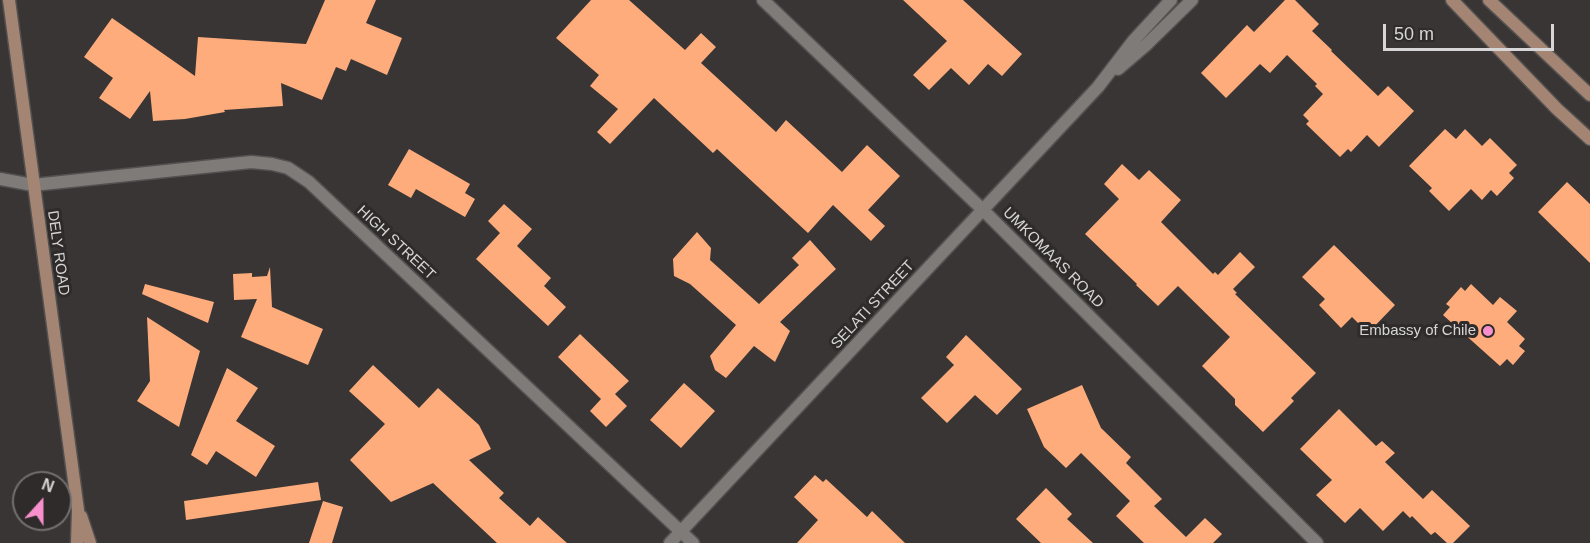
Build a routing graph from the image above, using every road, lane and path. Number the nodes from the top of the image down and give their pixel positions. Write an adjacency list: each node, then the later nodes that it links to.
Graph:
1 (9, 0): 11 (street, DELY ROAD)
2 (763, 0): 12 (street, UMKOMAAS ROAD)
3 (1171, 0): 7 (street, SELATI STREET)
4 (1192, 0): 7 (street, SELATI STREET)
5 (1452, 0): 9 (street)
6 (1489, 0): 8 (street)
7 (1098, 87): 12 (street, SELATI STREET)
8 (1590, 94)
9 (1590, 139)
10 (0, 178): 11 (street, HIGH STREET)
11 (33, 185): 13 (street, DELY ROAD); 14 (street, HIGH STREET)
12 (983, 210): 14 (street, SELATI STREET); 19 (street, UMKOMAAS ROAD)
13 (78, 510): 15 (street, DELY ROAD); 16 (street, DELY ROAD)
14 (681, 531): 17 (street, SELATI STREET); 18 (street, HIGH STREET)
15 (77, 543)
16 (90, 543)
17 (670, 543)
18 (693, 543)
19 (1317, 543)

